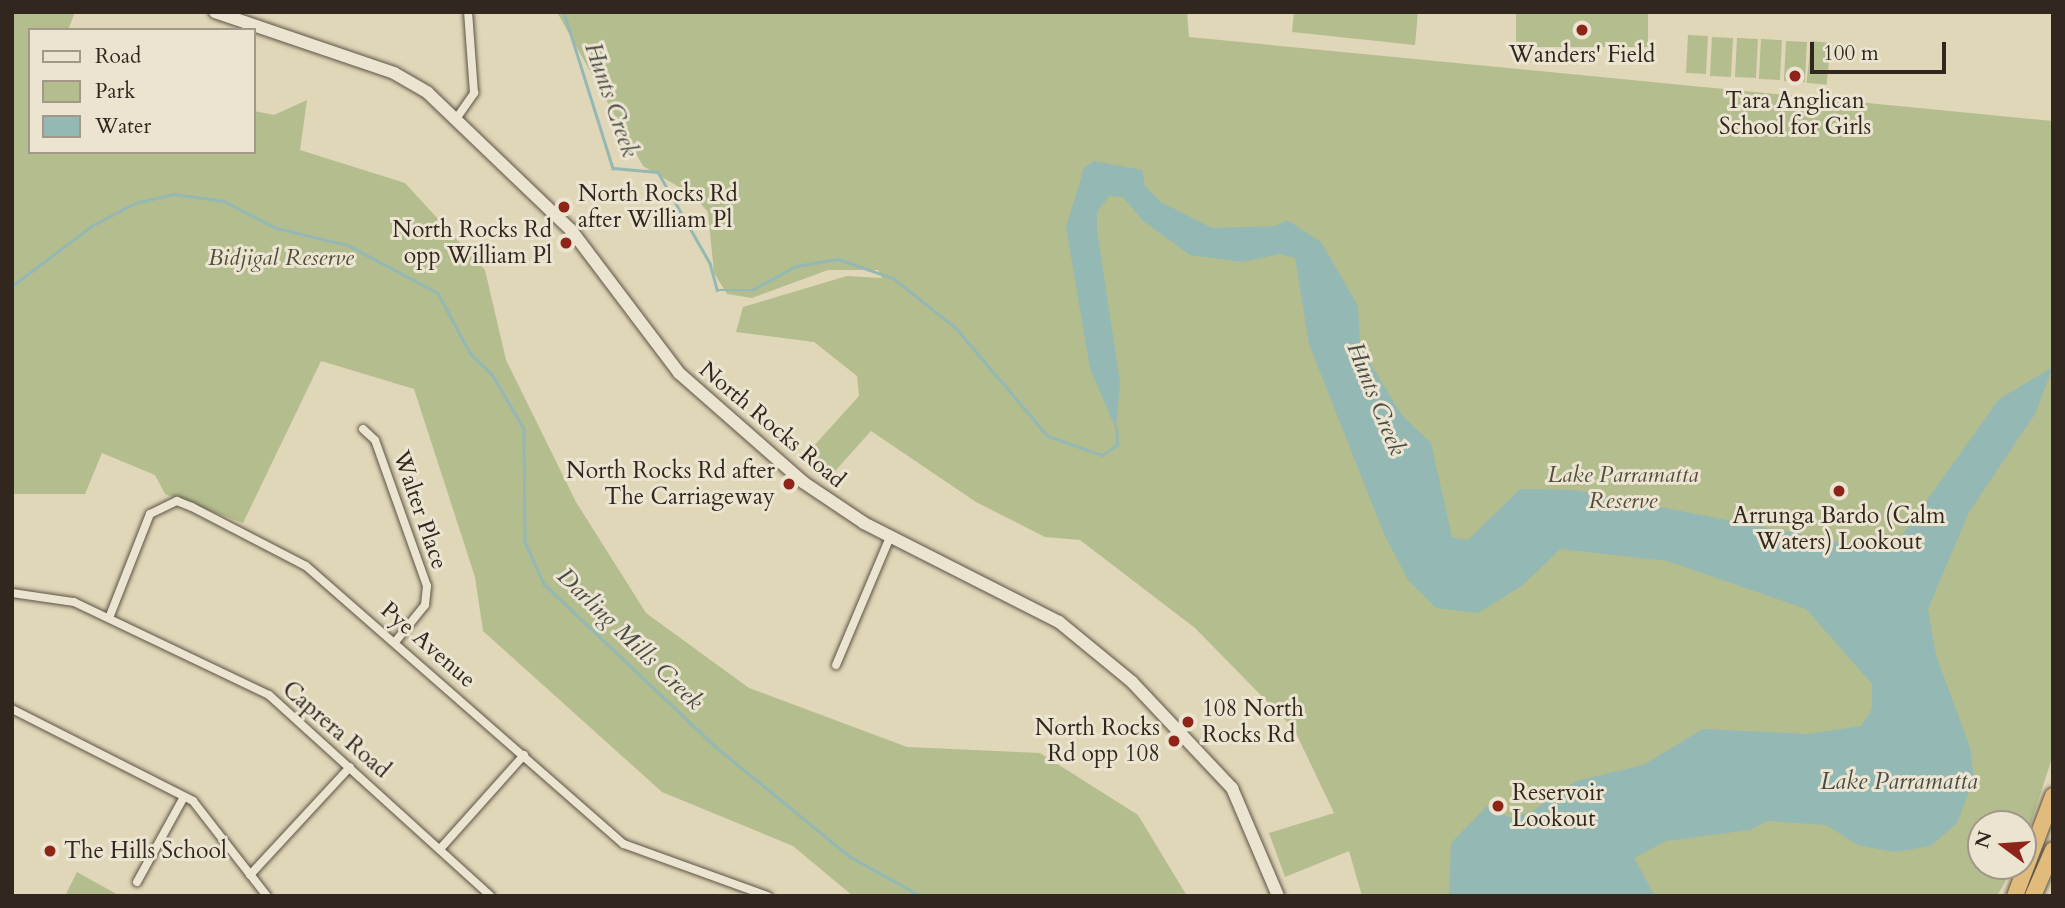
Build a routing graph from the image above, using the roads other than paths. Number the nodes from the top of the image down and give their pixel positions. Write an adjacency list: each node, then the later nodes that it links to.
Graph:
1 (215, 12): 3 (main road, North Rocks Road)
2 (468, 12): 3 (street)
3 (456, 119): 5 (main road, North Rocks Road)
4 (363, 429): 8 (street, Walter Place)
5 (890, 537): 9 (street); 23 (main road, North Rocks Road)
6 (12, 593): 7 (street, Caprera Road)
7 (109, 618): 8 (street, Pye Avenue); 12 (street, Caprera Road)
8 (396, 642): 11 (street, Pye Avenue)
9 (836, 665)
10 (12, 709): 14 (street)
11 (524, 755): 15 (street); 22 (street, Pye Avenue)
12 (350, 766): 15 (street, Caprera Road); 17 (street)
13 (2053, 796): 24 (highway)
14 (184, 797): 17 (street); 18 (street)
15 (440, 849): 19 (street, Caprera Road)
16 (2053, 850): 25 (highway)
17 (250, 874): 20 (street)
18 (137, 882)
19 (480, 892): 21 (street, Caprera Road)
20 (267, 896)
21 (491, 896)
22 (768, 896)
23 (1278, 896)
24 (2015, 896)
25 (2033, 896)

